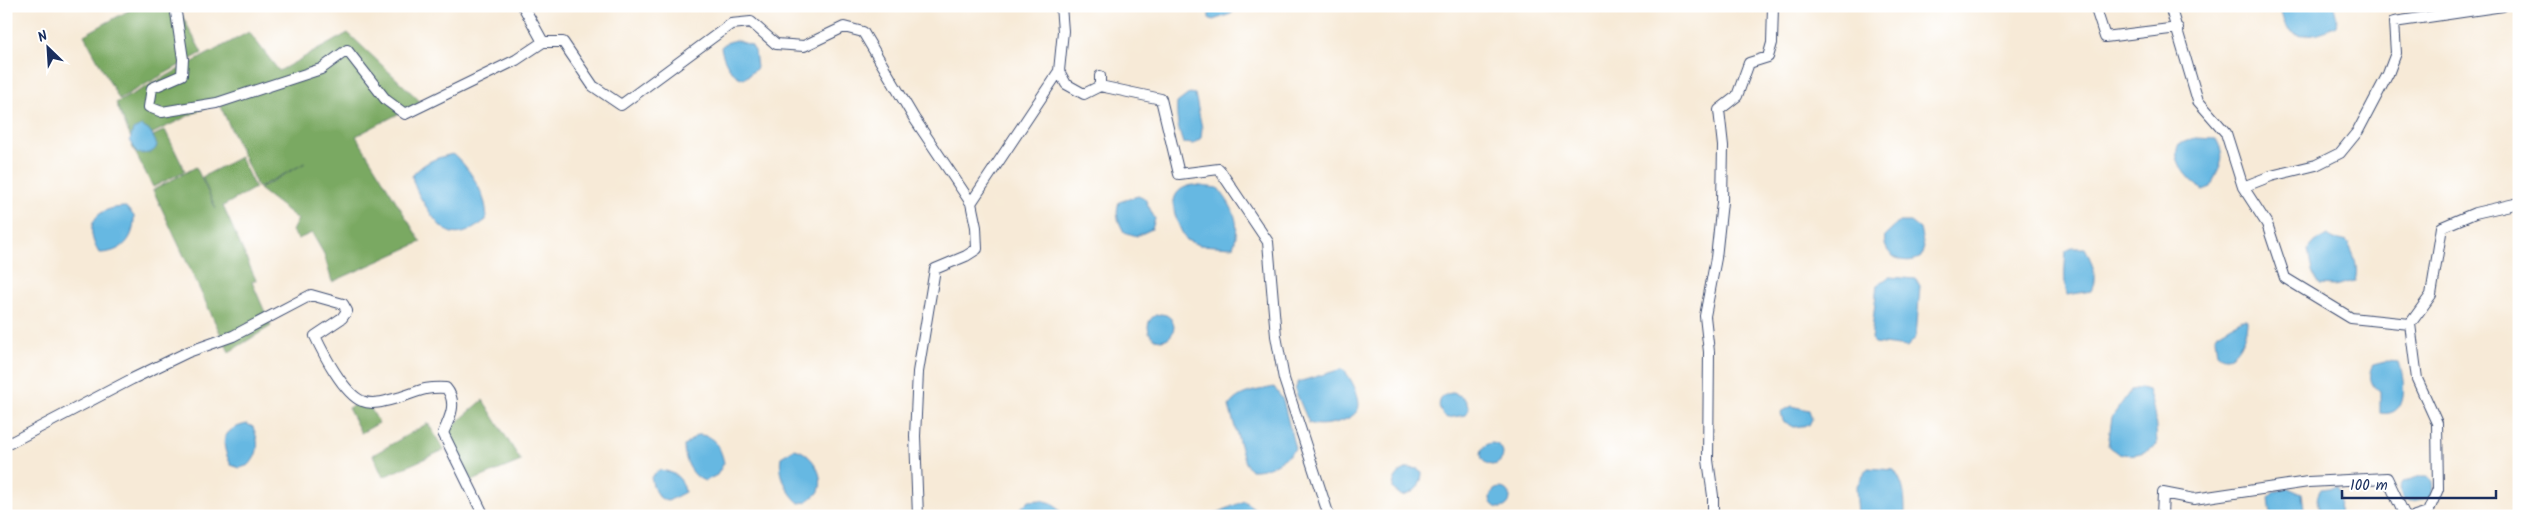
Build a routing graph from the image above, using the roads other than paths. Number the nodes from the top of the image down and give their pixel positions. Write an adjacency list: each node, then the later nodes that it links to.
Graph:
1 (176, 6): 9 (street)
2 (523, 6): 9 (street)
3 (1061, 6): 10 (street)
4 (1773, 6): 20 (street)
5 (2095, 6): 8 (street)
6 (2170, 6): 8 (street)
7 (2503, 6): 11 (street)
8 (2178, 28): 11 (street)
9 (543, 42): 12 (street)
10 (1059, 71): 12 (street); 19 (street)
11 (2243, 188): 14 (street)
12 (971, 203): 18 (street)
13 (2519, 203): 14 (street)
14 (2410, 324): 22 (street)
15 (6, 445): 17 (street)
16 (2404, 515): 21 (street)
17 (484, 516)
18 (918, 516)
19 (1329, 516)
20 (1713, 516)
21 (2162, 516)
22 (2415, 516)

